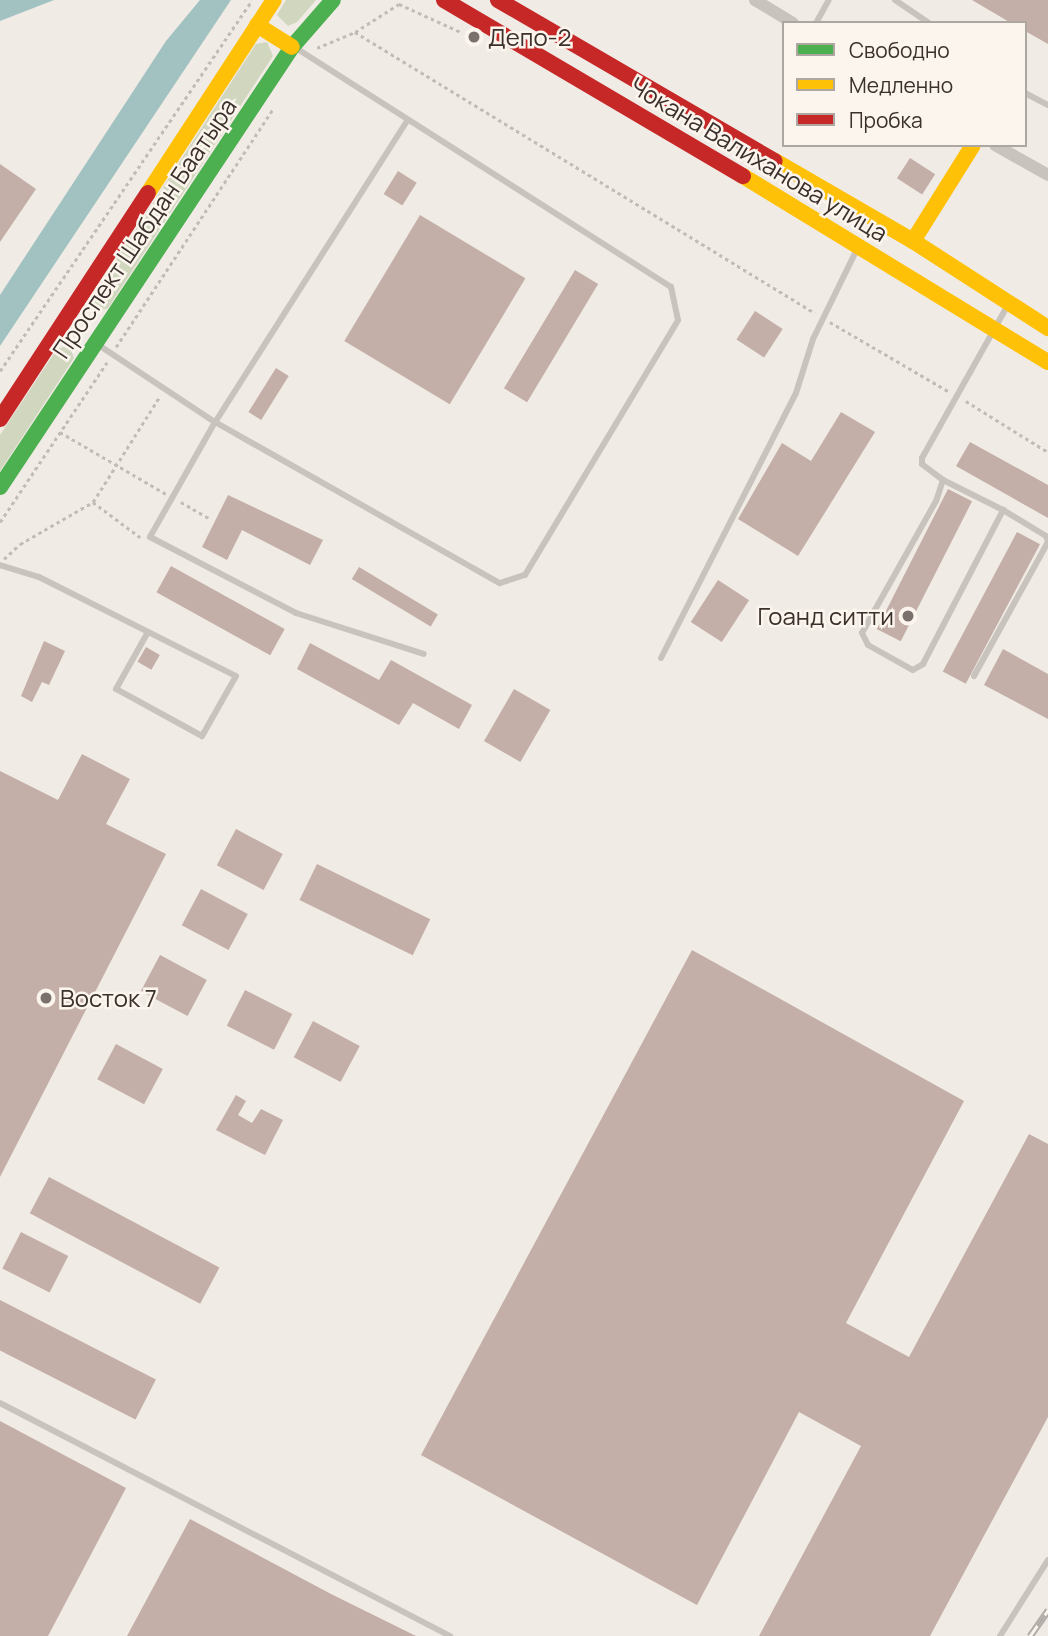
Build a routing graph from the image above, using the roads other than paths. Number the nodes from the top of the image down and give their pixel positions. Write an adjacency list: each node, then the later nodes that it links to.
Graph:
1 (274, 0): 11 (main road, Проспект Шабдан Баатыра)
2 (333, 0): 12 (main road, Проспект Шабдан Баатыра)
3 (444, 0): 20 (main road, Чокана Валиханова улица)
4 (498, 0): 19 (main road, Чокана Валиханова улица)
5 (755, 0): 8 (street)
6 (829, 0): 9 (lane)
7 (895, 0): 10 (lane)
8 (790, 21)
9 (817, 21)
10 (926, 21)
11 (257, 24): 12 (main road); 24 (main road, Проспект Шабдан Баатыра)
12 (292, 47): 15 (lane); 24 (main road, Проспект Шабдан Баатыра)
13 (1027, 94): 14 (lane)
14 (1048, 105)
15 (407, 121): 27 (lane); 27 (lane)
16 (972, 147): 19 (main road)
17 (998, 147): 18 (street)
18 (1048, 176)
19 (913, 242): 21 (main road, Чокана Валиханова улица)
20 (859, 244): 22 (main road, Чокана Валиханова улица); 34 (lane)
21 (1009, 304): 22 (lane); 23 (main road, Чокана Валиханова улица)
22 (993, 328): 25 (main road, Чокана Валиханова улица); 28 (lane)
23 (1048, 328)
24 (80, 332): 26 (main road, Проспект Шабдан Баатыра); 27 (lane); 29 (main road, Проспект Шабдан Баатыра)
25 (1048, 362)
26 (0, 419)
27 (215, 422): 33 (lane)
28 (943, 480): 30 (lane); 30 (lane)
29 (0, 486)
30 (1003, 510): 35 (lane)
31 (0, 564): 32 (lane)
32 (148, 632): 32 (lane)
33 (424, 654)
34 (661, 658)
35 (974, 676)
36 (0, 1403): 38 (lane)
37 (1048, 1560): 39 (lane)
38 (450, 1636)
39 (1000, 1636)

